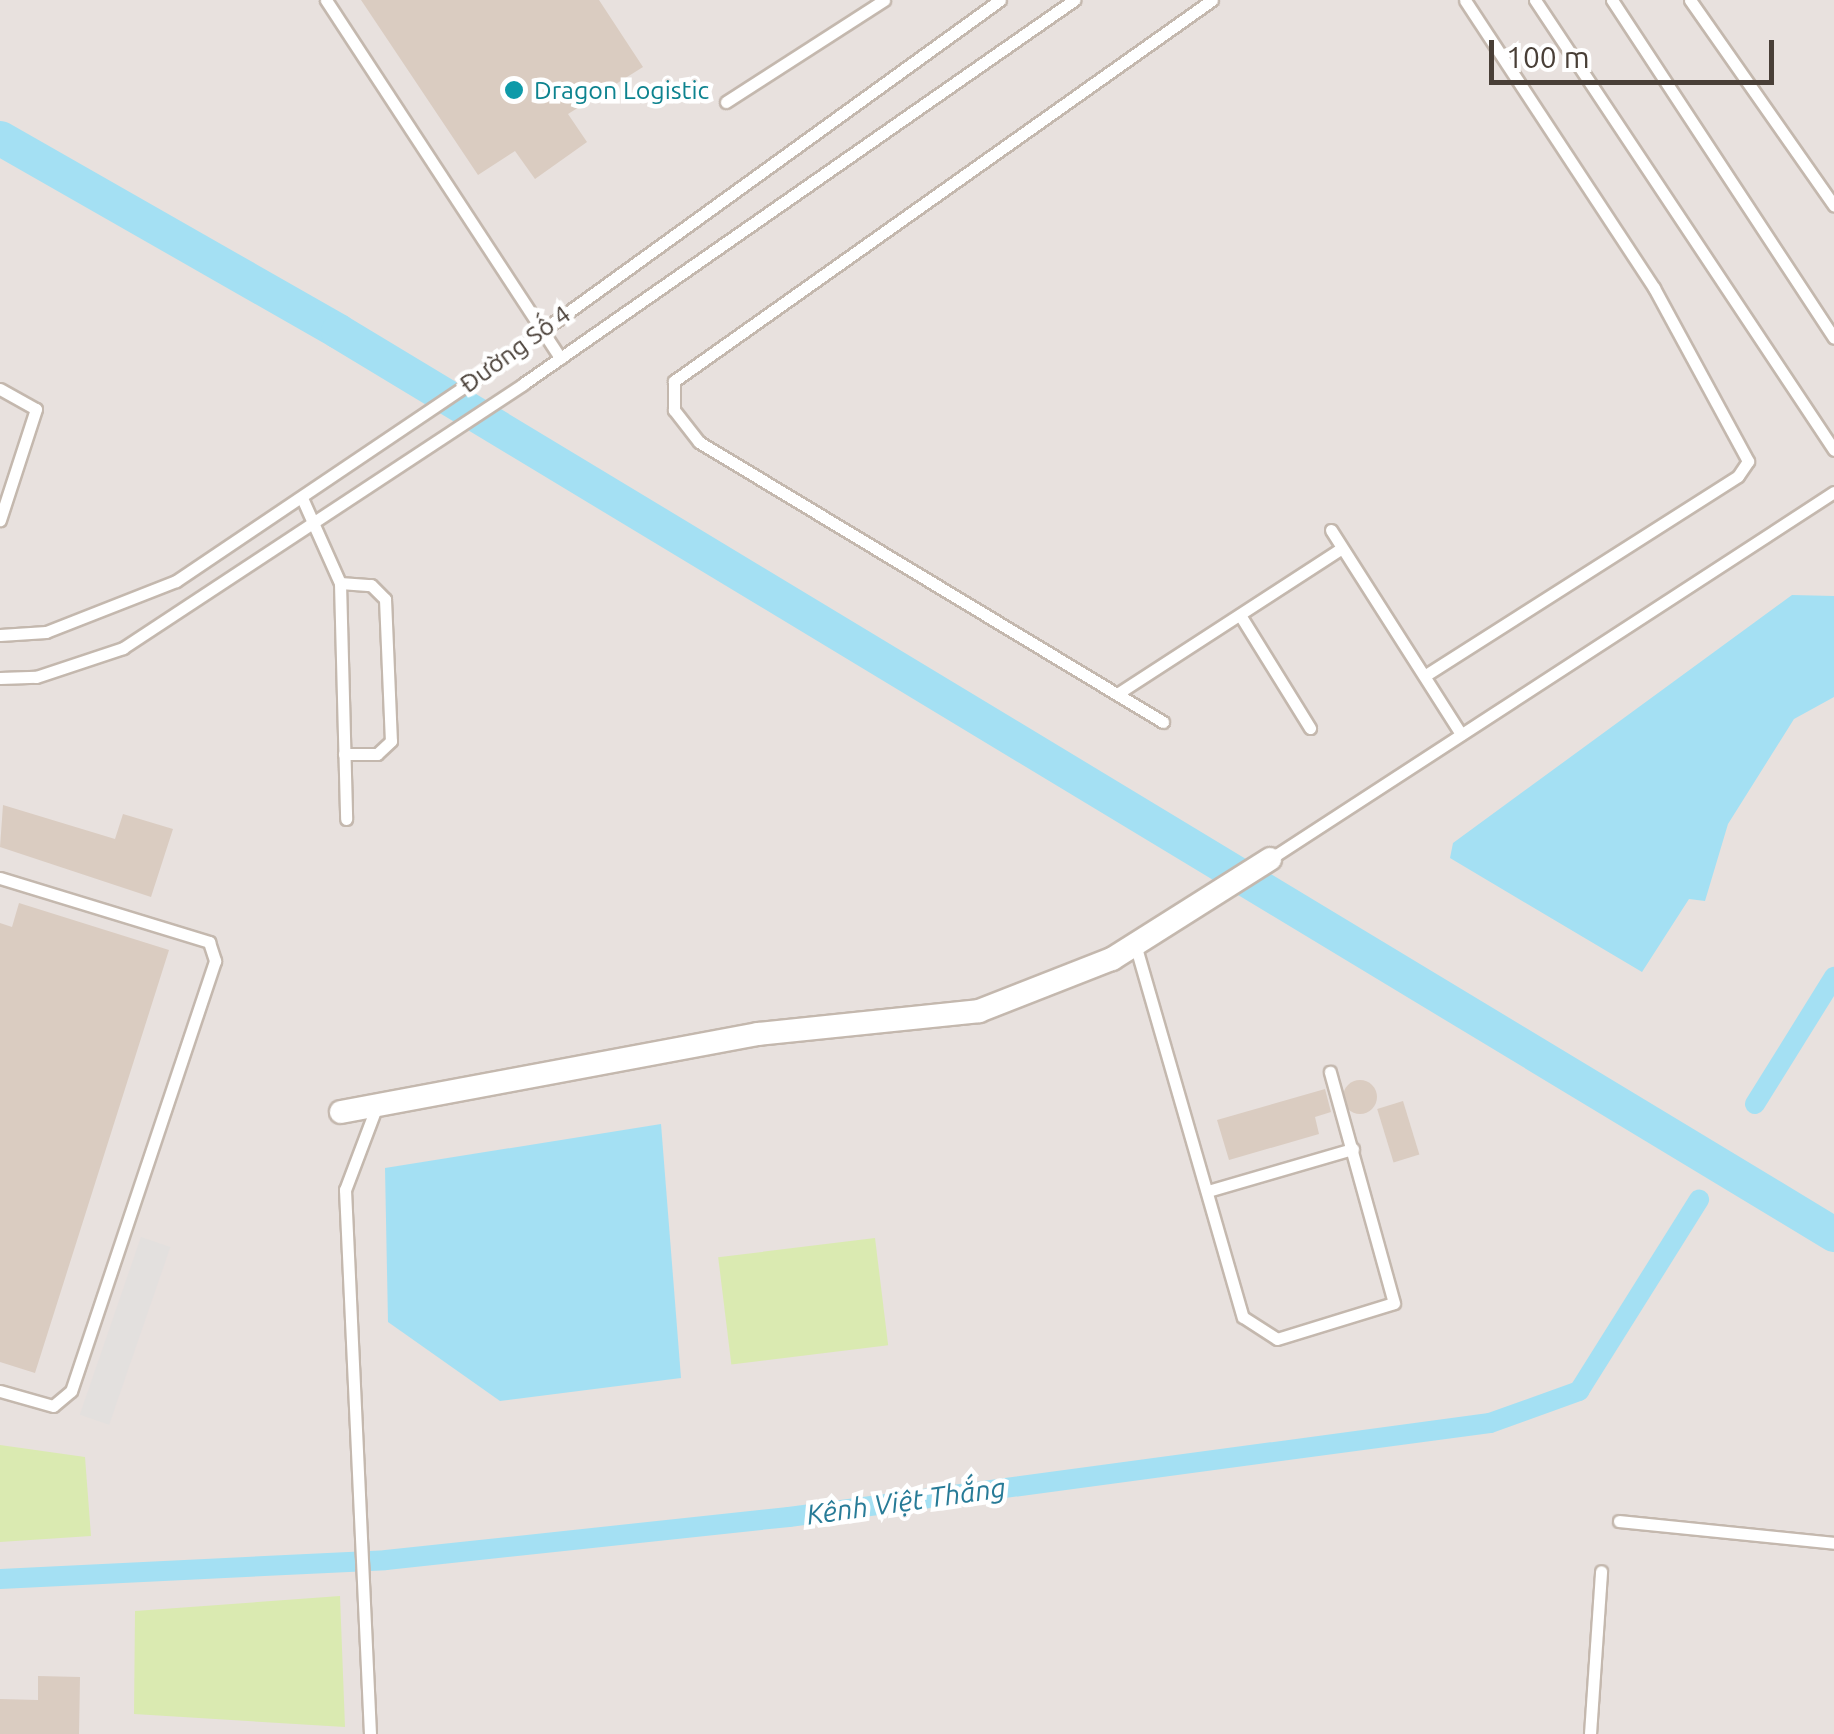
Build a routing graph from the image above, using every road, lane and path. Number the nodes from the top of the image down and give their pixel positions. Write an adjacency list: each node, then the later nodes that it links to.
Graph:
1 (326, 0): 13 (lane)
2 (884, 0): 11 (lane)
3 (1000, 0): 13 (lane, Đường Số 4)
4 (1074, 0): 15 (lane)
5 (1212, 0): 10 (lane)
6 (1464, 0): 29 (lane)
7 (1535, 0): 17 (lane)
8 (1612, 0): 14 (lane)
9 (1690, 0): 12 (lane)
10 (1191, 5): 31 (lane)
11 (726, 102)
12 (1834, 206)
13 (543, 330): 15 (lane); 21 (lane, Đường Số 4)
14 (1834, 338)
15 (560, 358): 23 (lane)
16 (0, 390): 19 (lane)
17 (1834, 450)
18 (0, 463): 19 (lane)
19 (16, 468): 22 (lane)
20 (1834, 492): 34 (lane)
21 (302, 498): 23 (lane); 28 (lane, Đường Số 4)
22 (0, 520)
23 (316, 523): 26 (lane); 30 (lane)
24 (1331, 530): 25 (lane)
25 (1342, 548): 27 (lane); 29 (lane)
26 (340, 583): 35 (lane); 35 (lane)
27 (1240, 615): 31 (lane); 33 (lane)
28 (0, 634)
29 (1429, 673): 34 (lane)
30 (0, 678)
31 (1116, 694): 32 (lane)
32 (1162, 722)
33 (1310, 728)
34 (1461, 734): 37 (lane)
35 (344, 754): 36 (lane)
36 (346, 819)
37 (1270, 859): 39 (street)
38 (0, 878): 45 (lane)
39 (1136, 944): 41 (street); 44 (lane)
40 (1330, 1072): 43 (lane)
41 (378, 1104): 42 (street); 49 (lane)
42 (341, 1112)
43 (1354, 1149): 44 (lane); 44 (lane)
44 (1208, 1191)
45 (0, 1391)
46 (1619, 1521): 47 (lane)
47 (1834, 1544)
48 (1600, 1571): 50 (lane)
49 (370, 1734)
50 (1590, 1734)

